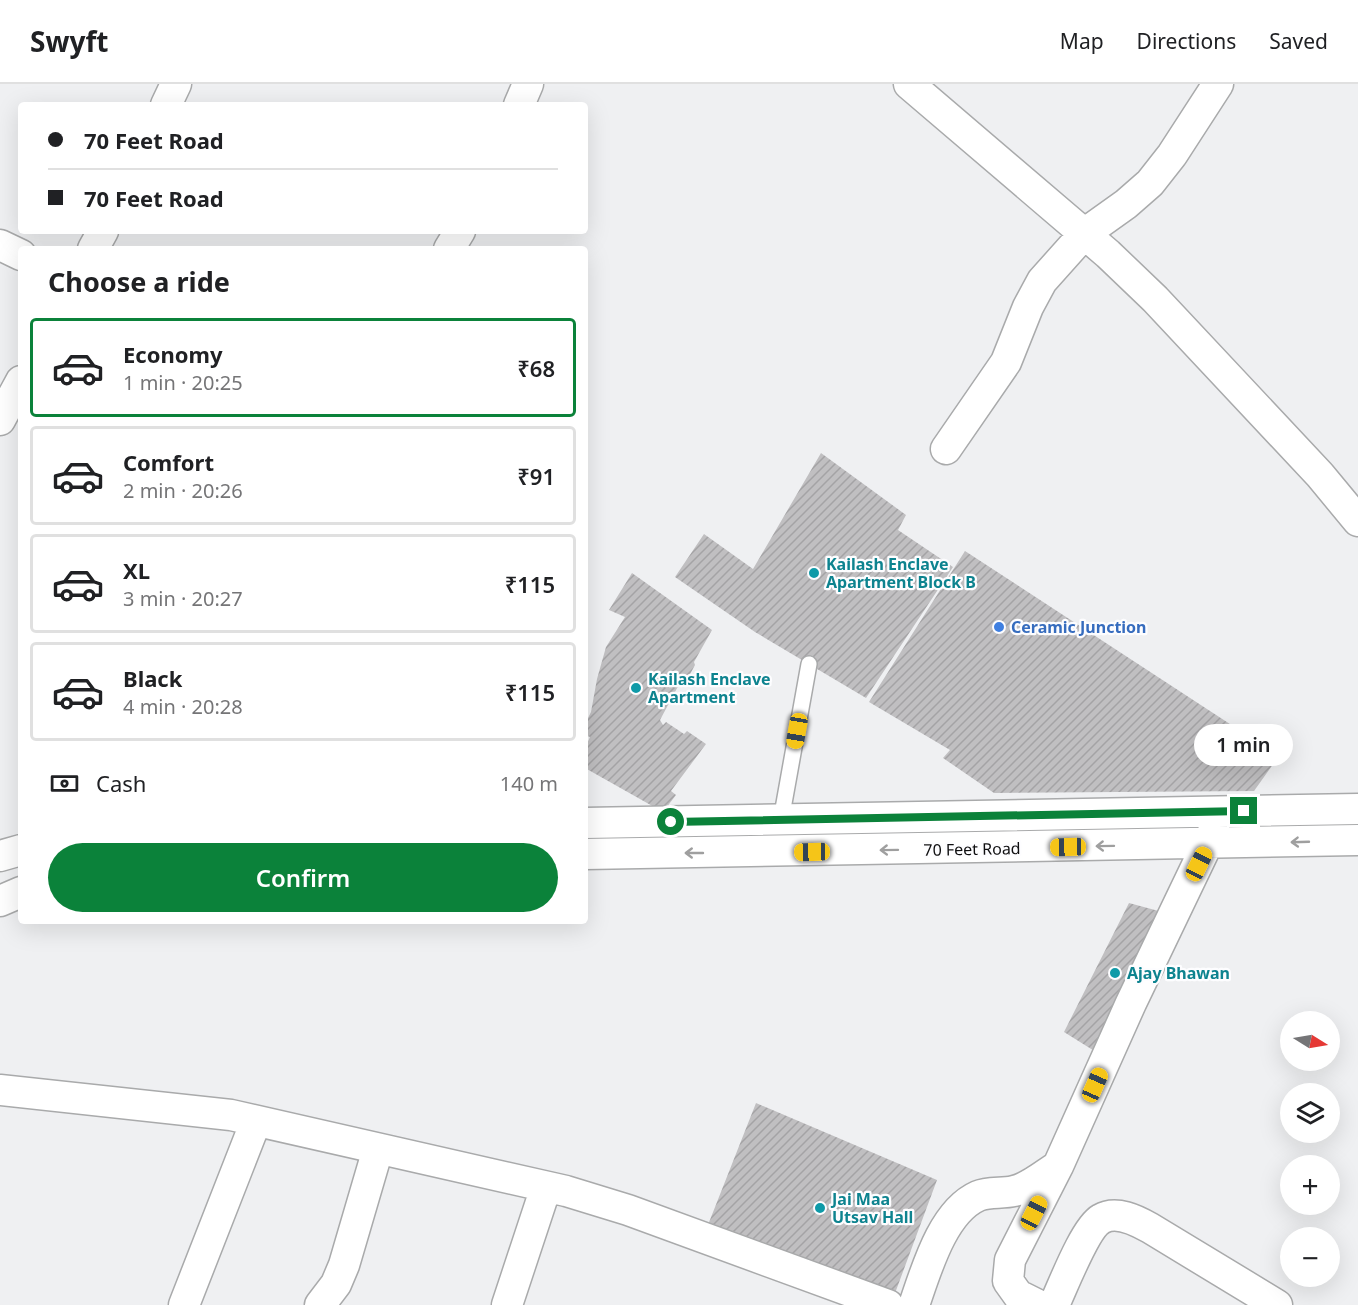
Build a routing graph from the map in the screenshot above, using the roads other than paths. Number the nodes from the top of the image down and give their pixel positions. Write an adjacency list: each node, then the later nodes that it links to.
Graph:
1 (176, 84): 5 (street)
2 (528, 84): 6 (street)
3 (909, 84): 7 (street)
4 (1218, 84): 7 (street)
5 (167, 102)
6 (520, 102)
7 (1084, 234): 12 (street); 13 (street)
8 (0, 245): 9 (street)
9 (18, 254)
10 (18, 387): 11 (street)
11 (0, 420)
12 (946, 449)
13 (1358, 521)
14 (809, 664): 17 (lane)
15 (1358, 809): 16 (street, 70 Feet Road)
16 (1221, 812): 17 (street, 70 Feet Road); 20 (street)
17 (781, 820): 18 (street, 70 Feet Road)
18 (595, 823): 22 (street)
19 (1358, 840): 20 (street, 70 Feet Road, one-way to 20)
20 (1208, 844): 22 (street, 70 Feet Road, one-way to 22); 29 (street)
21 (18, 851): 23 (street)
22 (595, 854)
23 (0, 856)
24 (18, 893): 25 (street)
25 (0, 901)
26 (0, 1090): 27 (street)
27 (256, 1121): 28 (street); 32 (street)
28 (378, 1149): 30 (street); 33 (street)
29 (1058, 1166): 31 (street); 36 (street)
30 (546, 1187): 34 (street); 35 (street)
31 (1002, 1293): 37 (street)
32 (184, 1305)
33 (320, 1305)
34 (507, 1305)
35 (888, 1305)
36 (914, 1305)
37 (1038, 1305)
38 (1054, 1305): 39 (street)
39 (1277, 1305)

